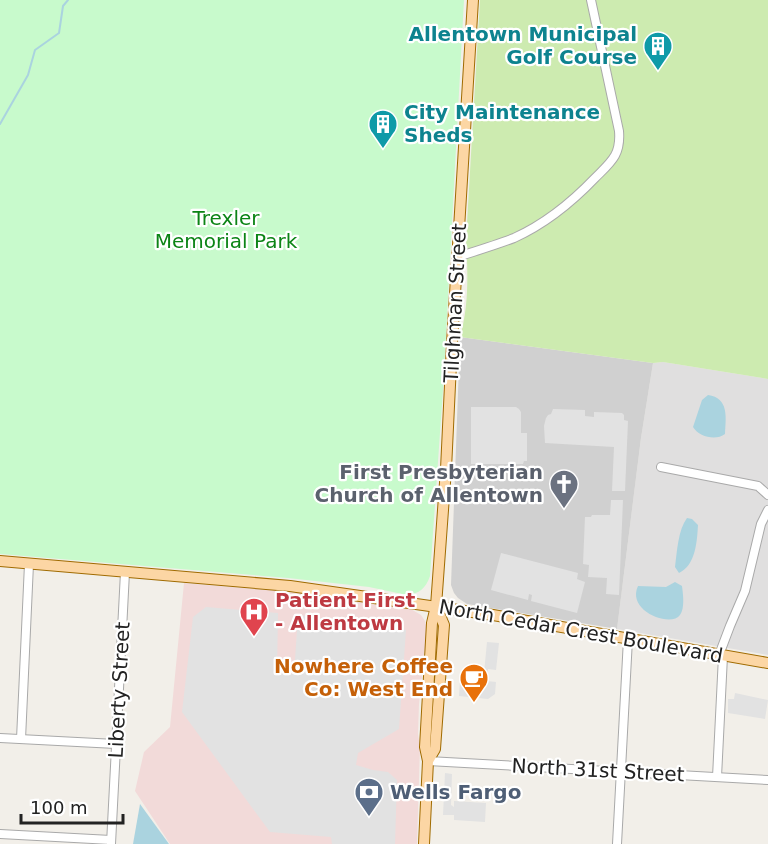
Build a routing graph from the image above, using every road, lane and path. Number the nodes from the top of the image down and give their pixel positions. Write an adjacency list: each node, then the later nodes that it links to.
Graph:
1 (473, 0): 3 (main road, Tilghman Street)
2 (591, 0): 3 (street)
3 (457, 257): 10 (main road, Tilghman Street)
4 (661, 467): 5 (street)
5 (768, 495)
6 (768, 510): 12 (street)
7 (0, 561): 8 (main road, North Cedar Crest Boulevard)
8 (29, 564): 9 (main road, North Cedar Crest Boulevard); 15 (street)
9 (125, 572): 10 (main road, North Cedar Crest Boulevard); 16 (street, Liberty Street)
10 (436, 606): 11 (main road, North Cedar Crest Boulevard); 17 (main road, Tilghman Street)
11 (628, 639): 12 (main road, North Cedar Crest Boulevard); 18 (street)
12 (721, 655): 13 (main road, North Cedar Crest Boulevard); 19 (street)
13 (768, 663)
14 (0, 738): 15 (street)
15 (21, 739): 16 (street)
16 (116, 744): 22 (street, Liberty Street)
17 (428, 761): 18 (street, North 31st Street); 23 (main road, Tilghman Street)
18 (621, 772): 19 (street, North 31st Street); 24 (street)
19 (717, 777): 20 (street, North 31st Street)
20 (768, 780)
21 (0, 834): 22 (street)
22 (111, 842)
23 (424, 844)
24 (617, 844)

